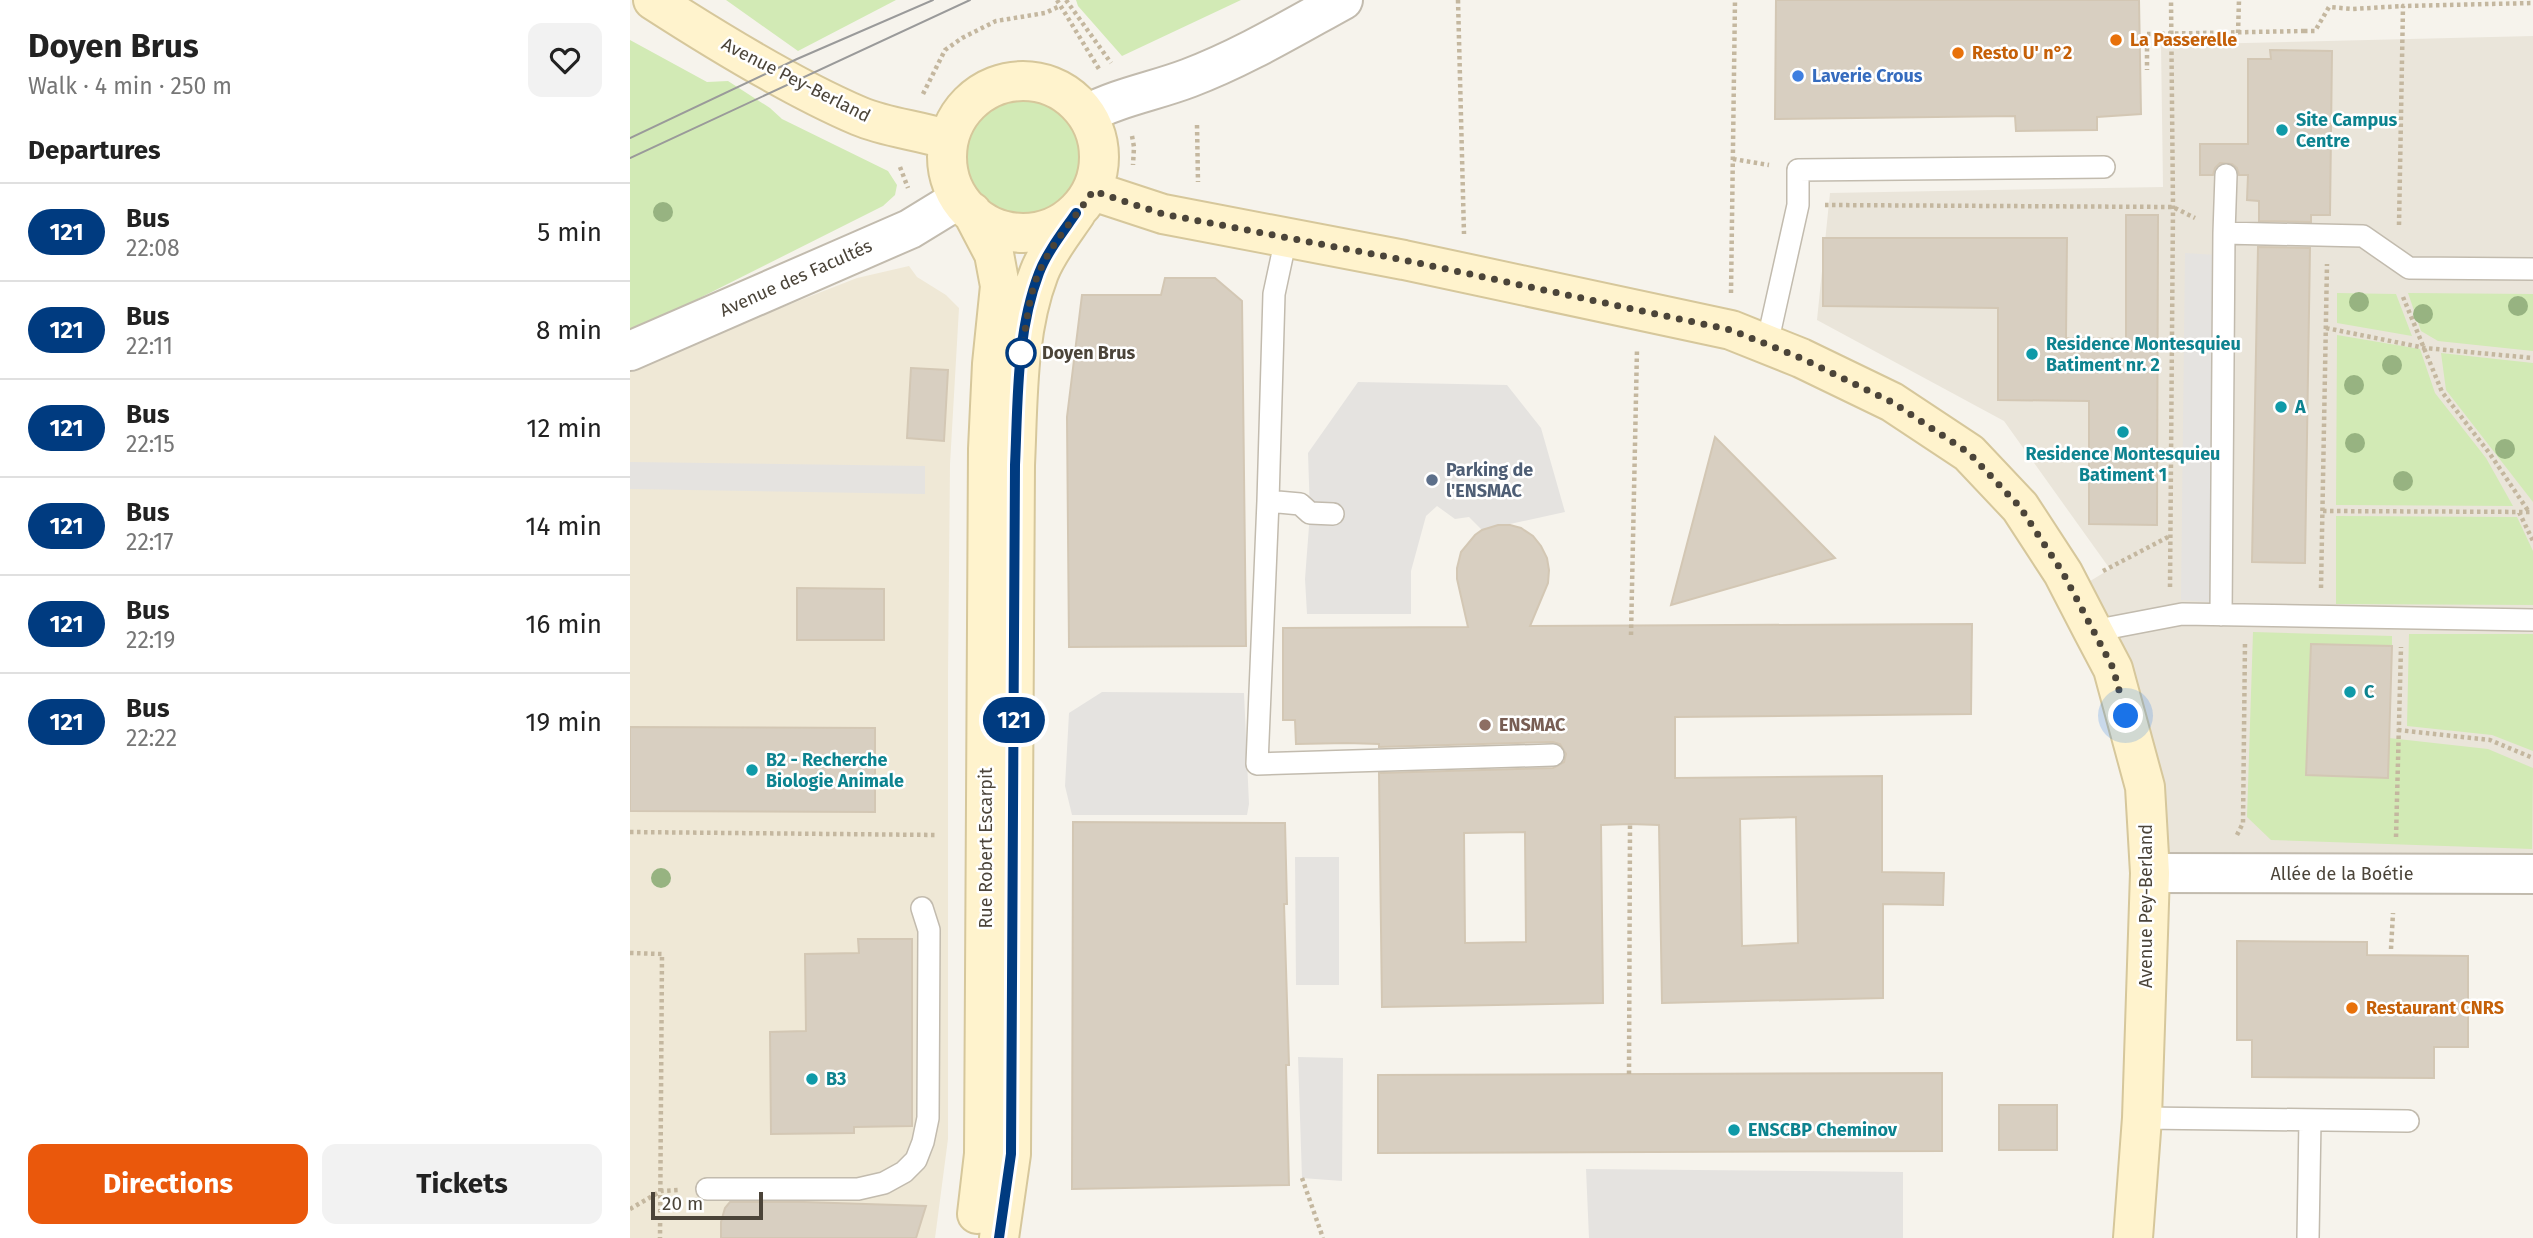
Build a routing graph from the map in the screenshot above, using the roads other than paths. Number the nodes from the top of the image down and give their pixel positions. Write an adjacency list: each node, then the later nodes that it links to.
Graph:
1 (653, 0): 4 (street, Avenue Pey-Berland)
2 (1343, 0): 3 (street)
3 (1087, 114): 4 (street); 7 (street)
4 (947, 140): 8 (street)
5 (2104, 167): 12 (lane)
6 (2226, 175): 9 (lane)
7 (1084, 202): 8 (street); 10 (street, Avenue Pey-Berland); 28 (street, Rue Robert Escarpit)
8 (965, 206): 13 (street, Avenue des Facultés); 27 (street, Rue Robert Escarpit)
9 (2224, 233): 11 (lane); 16 (lane)
10 (1286, 238): 12 (street, Avenue Pey-Berland); 14 (lane)
11 (2533, 269)
12 (1767, 344): 18 (street, Avenue Pey-Berland)
13 (630, 351)
14 (1268, 501): 15 (lane); 19 (lane)
15 (1333, 513)
16 (2221, 615): 17 (lane); 18 (lane)
17 (2533, 620)
18 (2093, 631): 20 (street, Avenue Pey-Berland)
19 (1553, 755)
20 (2150, 873): 21 (street, Allée de la Boétie); 23 (street, Avenue Pey-Berland)
21 (2533, 874)
22 (922, 908): 26 (lane)
23 (2142, 1118): 24 (lane); 29 (street, Avenue Pey-Berland)
24 (2310, 1120): 25 (lane); 30 (lane)
25 (2407, 1121)
26 (706, 1189)
27 (972, 1238)
28 (999, 1238)
29 (2133, 1238)
30 (2308, 1238)

